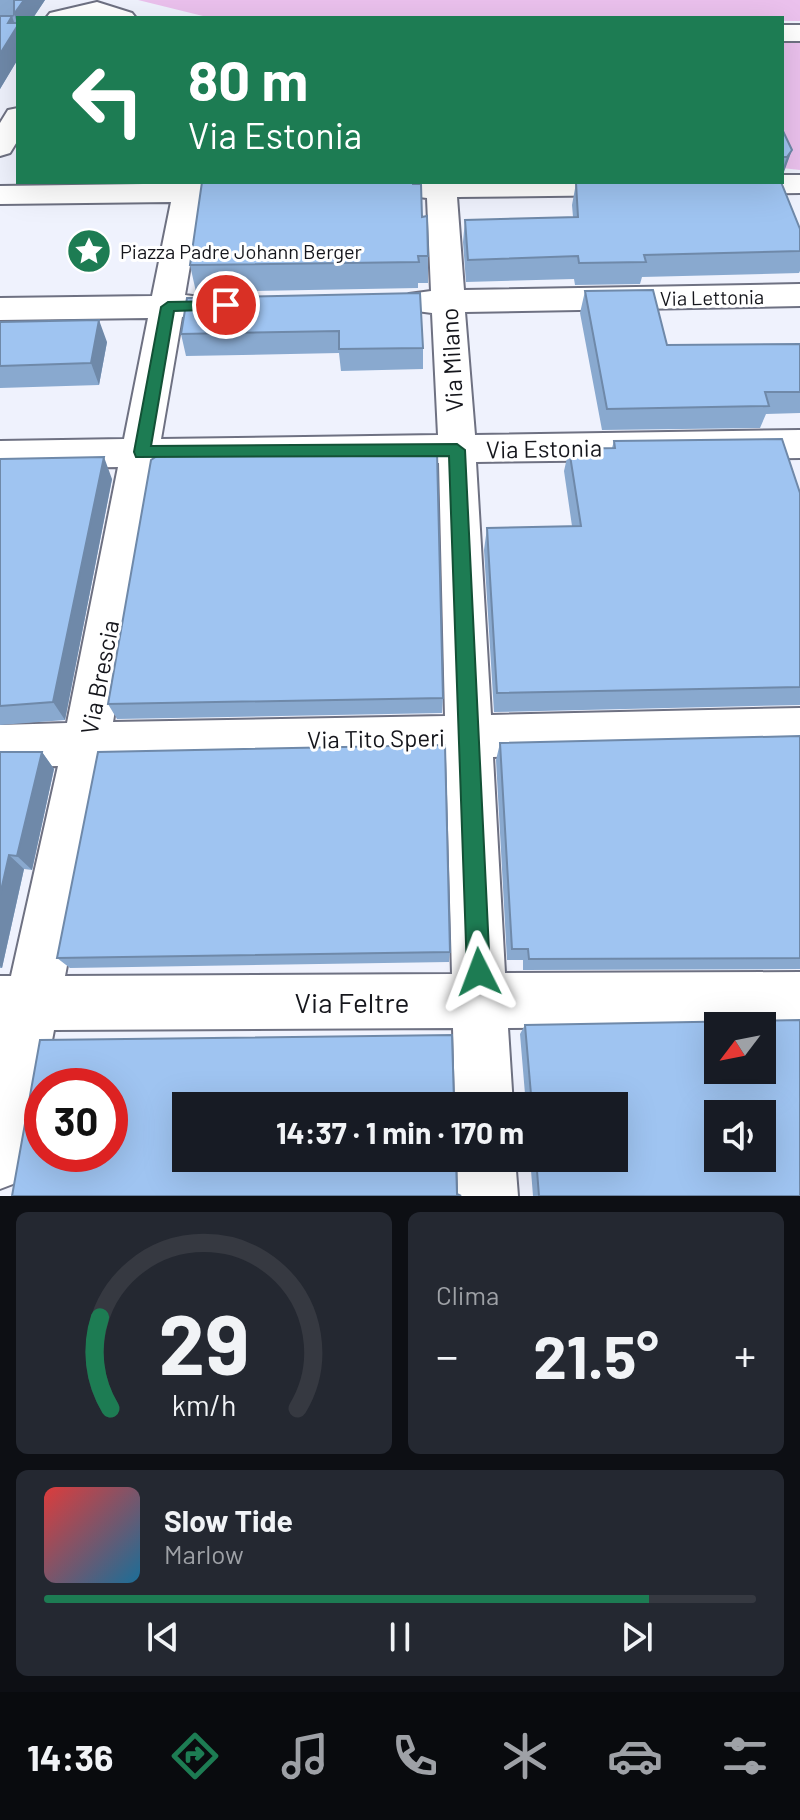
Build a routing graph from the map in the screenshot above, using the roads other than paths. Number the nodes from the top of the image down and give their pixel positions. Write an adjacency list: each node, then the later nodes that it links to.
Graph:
1 (76, 10): 2 (street)
2 (120, 16)
3 (16, 119): 4 (street)
4 (0, 147)
5 (800, 184): 8 (street)
6 (441, 185): 7 (street); 9 (street); 14 (street, Via Milano)
7 (660, 186)
8 (691, 186)
9 (378, 190)
10 (188, 192): 11 (street); 12 (street); 17 (street, Via Brescia)
11 (236, 192)
12 (0, 195)
13 (800, 295): 14 (street, Via Lettonia)
14 (448, 301): 15 (street, Via Lettonia); 20 (street, Via Milano)
15 (386, 302)
16 (230, 305): 17 (street)
17 (168, 307): 18 (street); 21 (street, Via Brescia)
18 (0, 309)
19 (800, 444): 20 (street, Via Estonia)
20 (457, 450): 21 (street, Via Estonia); 24 (street, Via Milano)
21 (142, 452): 22 (street, Via Estonia); 25 (street, Via Brescia)
22 (0, 455)
23 (800, 729): 24 (street, Via Tito Speri)
24 (468, 736): 25 (street, Via Tito Speri); 28 (street, Via Milano)
25 (86, 744): 26 (street, Via Tito Speri); 29 (street, Via Brescia)
26 (0, 746)
27 (800, 999): 28 (street, Via Feltre)
28 (480, 1001): 29 (street, Via Feltre); 30 (street, Via Milano)
29 (16, 1002): 31 (street, Via Brescia)
30 (483, 1092)
31 (0, 1160)
32 (487, 1172): 33 (street)
33 (488, 1196)

